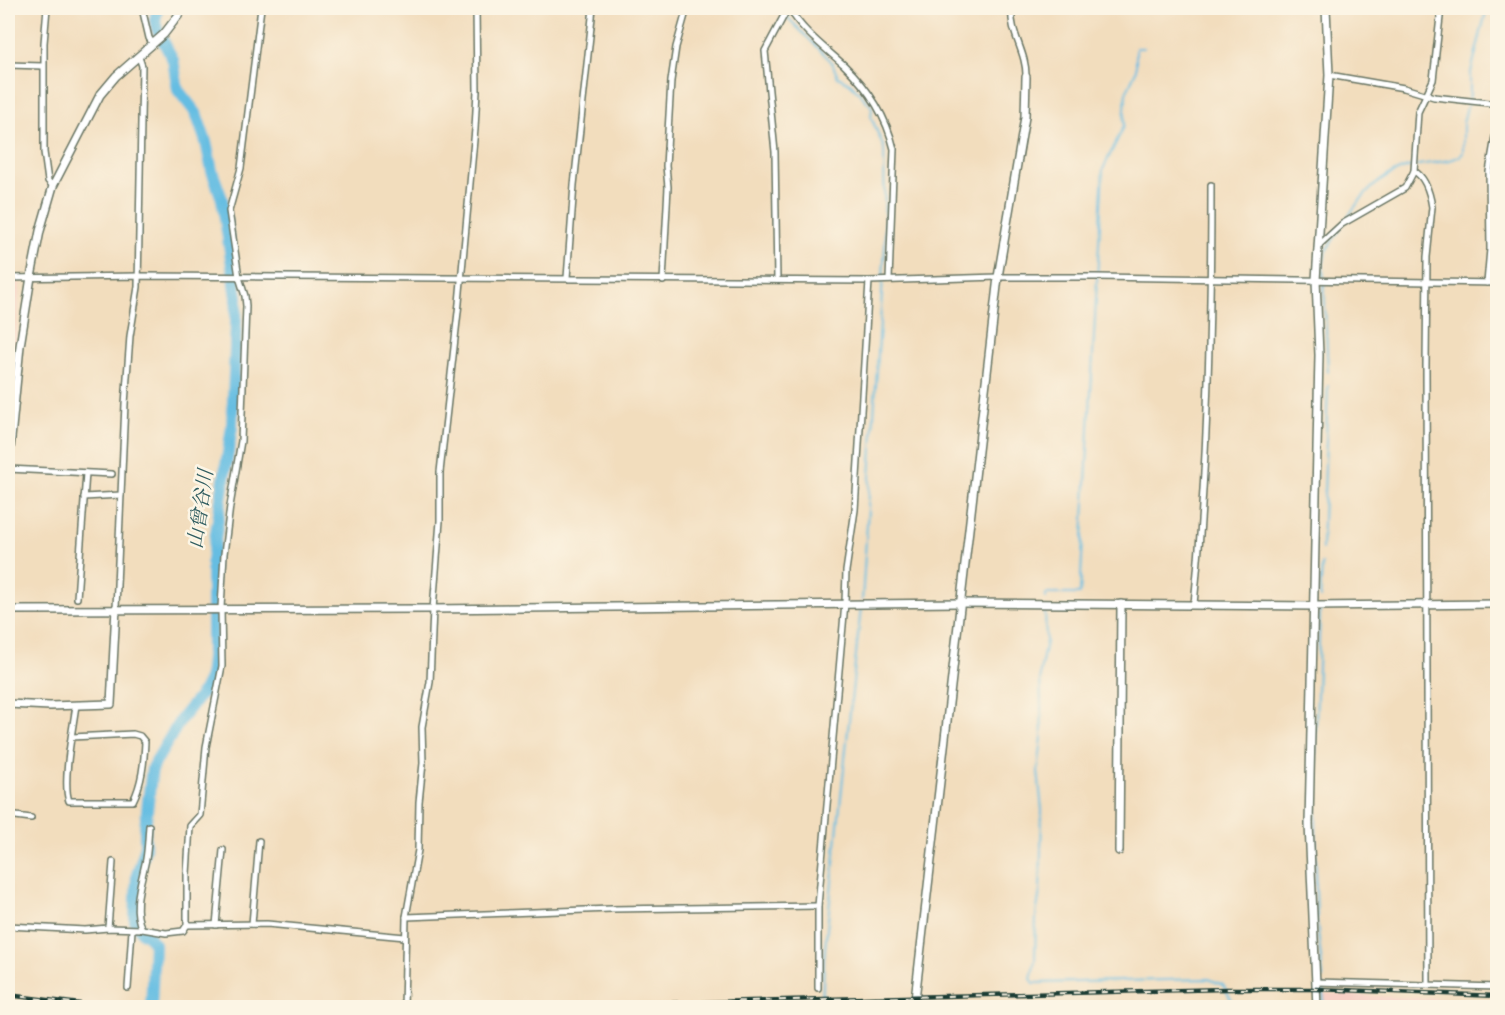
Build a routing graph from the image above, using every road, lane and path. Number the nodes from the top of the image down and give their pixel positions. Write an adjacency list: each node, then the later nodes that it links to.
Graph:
1 (47, 8): 15 (street)
2 (142, 8): 12 (street)
3 (184, 8): 12 (street)
4 (261, 8): 27 (street)
5 (476, 8): 30 (street)
6 (593, 8): 31 (street)
7 (687, 8): 36 (street)
8 (789, 8): 34 (street); 35 (street)
9 (1012, 8): 17 (street)
10 (1326, 8): 16 (street)
11 (1441, 8): 18 (street)
12 (158, 39): 13 (street)
13 (139, 57): 23 (street); 25 (street)
14 (8, 65): 15 (street)
15 (43, 66): 23 (street)
16 (1329, 75): 18 (street); 24 (street)
17 (1026, 77): 28 (street)
18 (1428, 95): 19 (street); 21 (street)
19 (1497, 104)
20 (1497, 118): 39 (street)
21 (1413, 167): 24 (street); 38 (street)
22 (1211, 185): 32 (street)
23 (53, 186): 26 (street)
24 (1318, 246): 33 (street)
25 (138, 276): 26 (street); 27 (street); 44 (street)
26 (31, 277): 29 (street); 41 (street)
27 (236, 277): 30 (street); 55 (street)
28 (998, 277): 32 (street); 35 (street); 48 (street)
29 (8, 278)
30 (460, 278): 31 (street); 56 (street)
31 (567, 278): 36 (street)
32 (1212, 278): 33 (street); 50 (street)
33 (1321, 279): 38 (street); 53 (street)
34 (777, 280): 36 (street); 37 (street)
35 (889, 280): 37 (street)
36 (663, 281)
37 (869, 281): 47 (street)
38 (1427, 282): 39 (street); 51 (street)
39 (1487, 283): 40 (street)
40 (1497, 283)
41 (8, 469): 42 (street)
42 (86, 472): 43 (street); 45 (street)
43 (112, 474)
44 (121, 495): 45 (street); 54 (street)
45 (84, 497): 46 (street)
46 (77, 598)
47 (844, 603): 48 (street); 56 (street); 68 (street)
48 (959, 603): 49 (street); 83 (street)
49 (1121, 604): 50 (street); 66 (street)
50 (1194, 604): 53 (street)
51 (1428, 604): 52 (street); 53 (street); 78 (street)
52 (1497, 604)
53 (1314, 606): 77 (street)
54 (116, 608): 55 (street); 57 (street); 59 (street)
55 (214, 608): 56 (street); 73 (street)
56 (433, 609): 69 (street)
57 (8, 610)
58 (8, 704): 59 (street)
59 (76, 705): 60 (street)
60 (72, 737): 60 (street)
61 (8, 815): 62 (street)
62 (31, 818)
63 (149, 826): 75 (street)
64 (259, 841): 70 (street)
65 (223, 850): 71 (street)
66 (1119, 850)
67 (113, 862): 74 (street)
68 (818, 906): 69 (street); 81 (street)
69 (406, 917): 76 (street)
70 (252, 924): 71 (street); 76 (street)
71 (216, 925): 73 (street)
72 (8, 926): 74 (street)
73 (187, 926): 75 (street)
74 (108, 928): 75 (street)
75 (138, 930): 80 (street)
76 (405, 937): 82 (street)
77 (1316, 982): 78 (street); 84 (street)
78 (1428, 985): 79 (street)
79 (1497, 987)
80 (128, 988)
81 (818, 988)
82 (404, 1008)
83 (914, 1008)
84 (1317, 1008)

